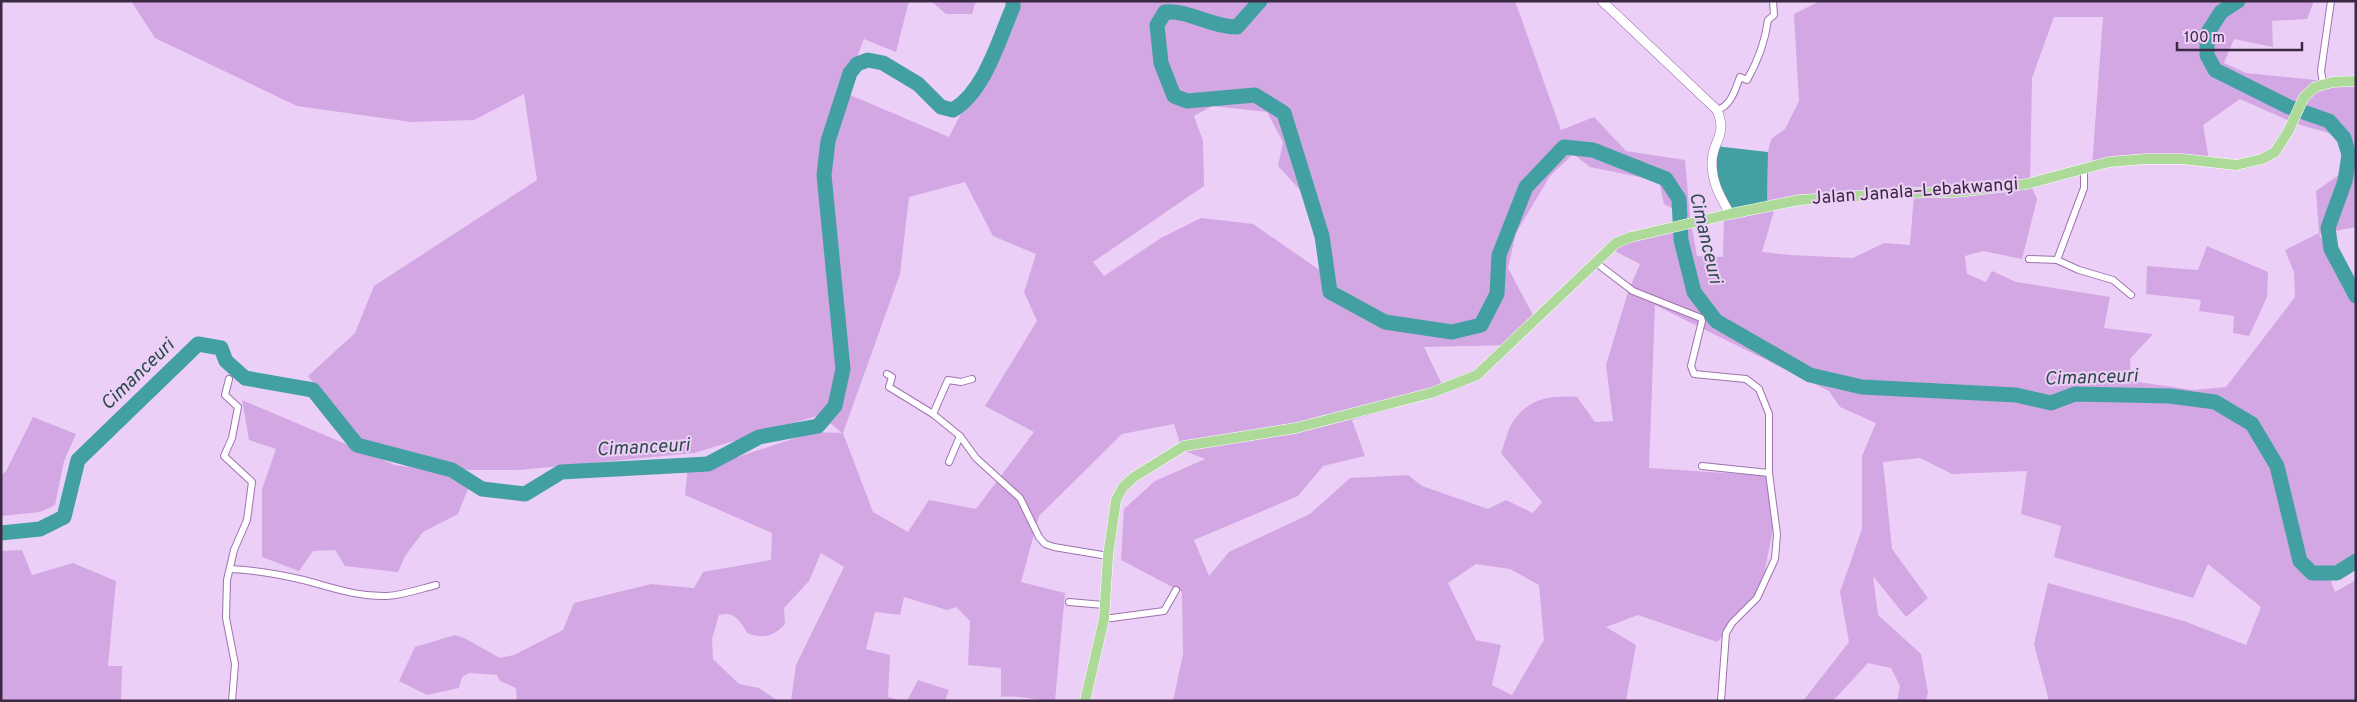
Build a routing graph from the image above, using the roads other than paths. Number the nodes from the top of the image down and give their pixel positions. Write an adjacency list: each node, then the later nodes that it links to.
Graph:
1 (1602, 1): 6 (street)
2 (1773, 1): 6 (street)
3 (2331, 1): 5 (street)
4 (2356, 81): 5 (main road)
5 (2323, 84): 7 (main road, Jalan Janala–Lebakwangi)
6 (1717, 110): 8 (street)
7 (2084, 168): 8 (main road, Jalan Janala–Lebakwangi); 10 (street)
8 (1730, 214): 11 (main road, Jalan Janala–Lebakwangi)
9 (2029, 259): 10 (street)
10 (2057, 260): 12 (street)
11 (1595, 262): 20 (street); 21 (main road)
12 (2131, 295)
13 (887, 374): 16 (street)
14 (229, 379): 22 (street)
15 (972, 379): 16 (street)
16 (933, 414): 17 (street)
17 (960, 436): 18 (street); 21 (street)
18 (949, 462)
19 (1702, 466): 20 (street)
20 (1769, 473): 30 (street)
21 (1108, 556): 26 (main road)
22 (230, 569): 23 (street); 28 (street)
23 (436, 585)
24 (1176, 590): 27 (street)
25 (1069, 602): 26 (street)
26 (1104, 605): 27 (main road)
27 (1104, 618): 29 (main road)
28 (232, 701)
29 (1085, 701)
30 (1720, 701)

